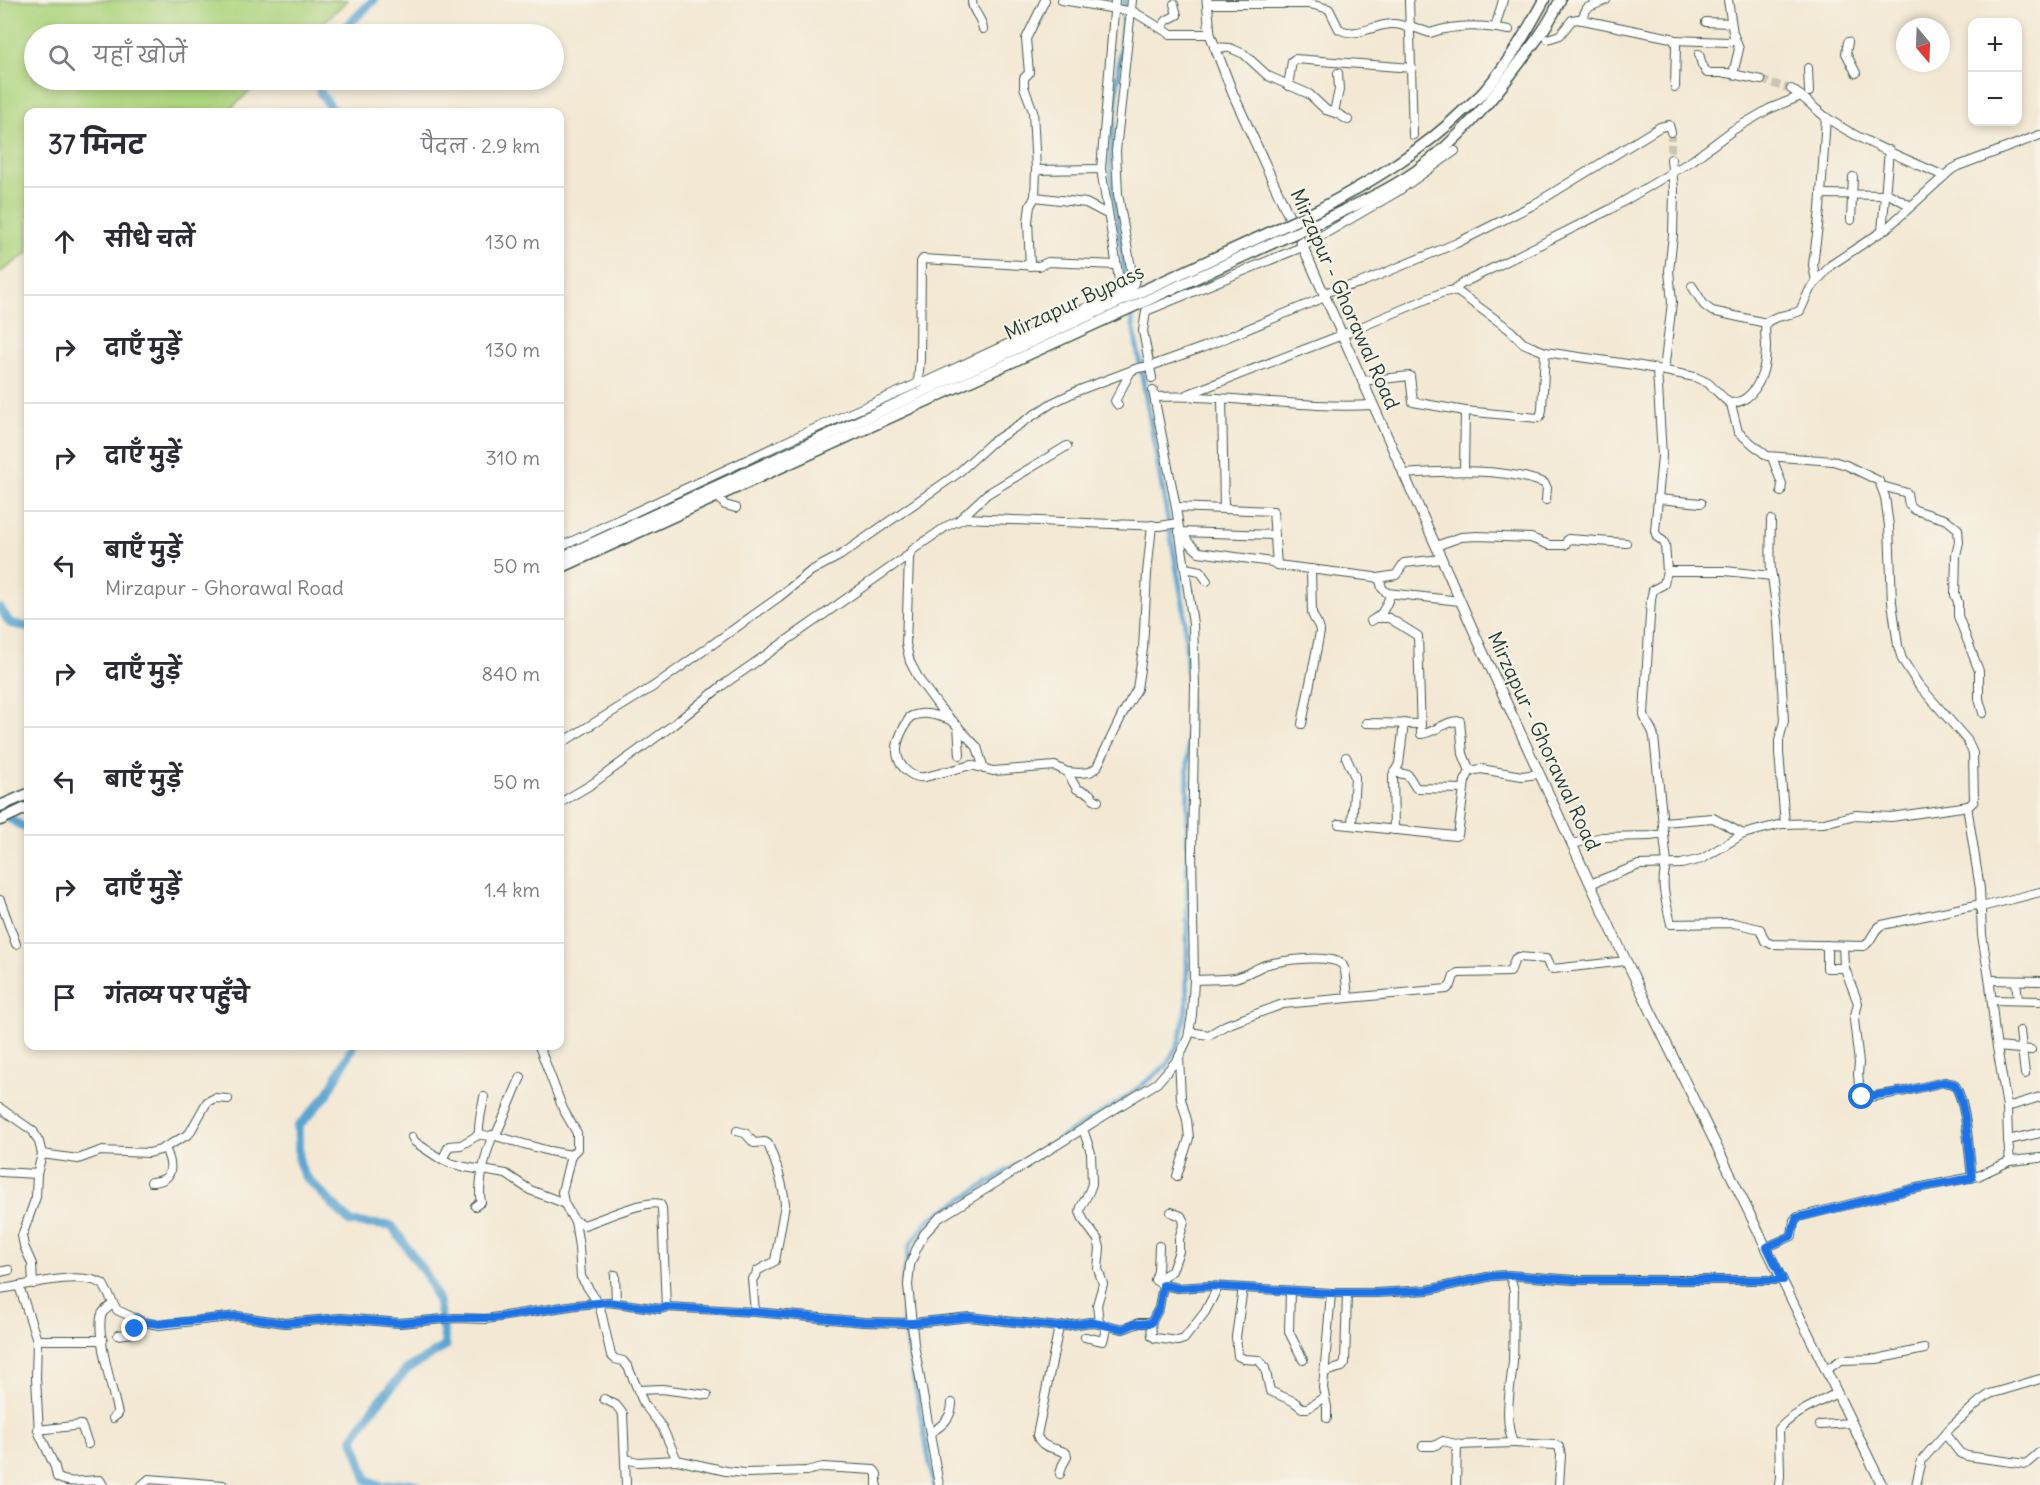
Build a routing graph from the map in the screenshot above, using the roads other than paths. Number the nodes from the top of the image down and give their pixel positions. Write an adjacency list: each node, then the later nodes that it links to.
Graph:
1 (972, 0): 21 (street)
2 (1045, 0): 51 (street)
3 (1062, 0): 15 (street)
4 (1115, 0): 15 (street)
5 (1132, 0): 15 (street)
6 (1409, 0): 22 (street)
7 (1503, 0): 20 (street)
8 (1544, 0): 63 (highway, Mirzapur Bypass, bridge)
9 (1560, 0): 63 (highway, Mirzapur Bypass, bridge)
10 (1606, 0): 16 (street)
11 (1728, 0): 18 (street)
12 (1207, 2): 13 (street); 24 (main road, Mirzapur - Ghorawal Road)
13 (1286, 2): 22 (street)
14 (1174, 4): 19 (street)
15 (1123, 10): 19 (street); 50 (street); 69 (street)
16 (1581, 20): 25 (street); 26 (street)
17 (1706, 22): 18 (street)
18 (1731, 24): 27 (street)
19 (1161, 28): 24 (street)
20 (1496, 28): 22 (street); 23 (street)
21 (982, 29)
22 (1410, 29): 31 (street)
23 (1509, 30)
24 (1210, 34): 29 (main road, Mirzapur - Ghorawal Road)
25 (1548, 39)
26 (1674, 40): 27 (street); 38 (street)
27 (1735, 40): 35 (street)
28 (1848, 42): 34 (street)
29 (1214, 47): 37 (street); 64 (main road, Mirzapur - Ghorawal Road)
30 (1699, 54): 35 (street)
31 (1412, 68): 37 (street); 45 (street)
32 (1808, 68): 40 (street)
33 (1338, 73): 41 (street)
34 (1856, 73)
35 (1733, 74): 36 (street)
36 (1761, 80)
37 (1288, 86): 41 (street)
38 (1675, 87)
39 (1791, 89): 40 (street)
40 (1805, 94): 42 (street); 52 (street)
41 (1334, 112): 43 (street)
42 (1826, 117): 47 (street); 56 (street)
43 (1348, 120)
44 (1671, 132): 71 (street)
45 (1413, 135)
46 (2040, 135): 53 (street)
47 (1888, 150): 53 (street); 55 (street)
48 (1455, 151): 64 (street)
49 (1671, 159): 52 (street)
50 (1101, 169): 51 (street); 60 (street)
51 (1036, 170): 58 (street)
52 (1672, 172): 70 (street); 76 (street)
53 (1944, 176): 59 (street)
54 (1853, 177): 57 (street)
55 (1885, 193): 57 (street); 59 (street); 62 (street)
56 (1821, 194): 57 (street); 67 (street)
57 (1853, 194): 61 (street)
58 (1035, 197): 60 (street); 66 (street)
59 (1911, 206): 62 (street)
60 (1107, 214): 65 (street)
61 (1851, 220)
62 (1882, 232): 67 (street)
63 (1275, 236): 91 (highway, Mirzapur Bypass)
64 (1302, 247): 71 (main road, Mirzapur - Ghorawal Road); 75 (street)
65 (1116, 265): 66 (street); 69 (street)
66 (1030, 266): 79 (street)
67 (1816, 281): 72 (street)
68 (1692, 286): 72 (street)
69 (1126, 289): 79 (street)
70 (1453, 290): 73 (street); 74 (street)
71 (1324, 295): 73 (main road, Mirzapur - Ghorawal Road); 75 (street)
72 (1766, 323): 82 (street)
73 (1342, 335): 78 (main road, Mirzapur - Ghorawal Road); 80 (street)
74 (1545, 352): 76 (street); 85 (street)
75 (1141, 368): 77 (street); 83 (street); 126 (street)
76 (1660, 370): 82 (street); 93 (street)
77 (1152, 378)
78 (1362, 381): 84 (main road, Mirzapur - Ghorawal Road); 85 (street)
79 (919, 383): 105 (street)
80 (1186, 395): 81 (street); 96 (street)
81 (1222, 399): 84 (street); 98 (street)
82 (1731, 404): 87 (street)
83 (1118, 405)
84 (1372, 405): 89 (main road, Mirzapur - Ghorawal Road)
85 (1465, 411): 88 (street)
86 (1067, 446): 99 (street)
87 (1772, 457): 90 (street); 92 (street)
88 (1464, 470): 89 (street); 94 (street)
89 (1403, 474): 106 (main road, Mirzapur - Ghorawal Road)
90 (1882, 486): 120 (street); 139 (street)
91 (713, 492): 97 (street); 108 (highway, Mirzapur Bypass); 111 (highway, Mirzapur Bypass)
92 (1781, 492)
93 (1658, 499): 95 (street); 114 (street)
94 (1546, 500)
95 (1701, 503)
96 (1176, 507): 98 (street); 102 (street)
97 (736, 508)
98 (1224, 509): 103 (street)
99 (960, 519): 101 (street); 107 (street)
100 (1771, 520): 115 (street)
101 (1156, 526): 102 (street); 131 (street)
102 (1177, 528): 103 (street); 110 (street); 112 (street)
103 (1275, 535): 110 (street)
104 (1626, 543): 106 (street)
105 (564, 545)
106 (1436, 546): 109 (main road, Mirzapur - Ghorawal Road)
107 (910, 554): 123 (street); 136 (street)
108 (564, 556)
109 (1442, 559): 116 (street); 119 (main road, Mirzapur - Ghorawal Road)
110 (1277, 565): 113 (street)
111 (564, 566)
112 (1185, 568): 117 (street); 160 (street)
113 (1311, 569): 116 (street); 124 (street)
114 (1667, 571): 115 (street); 142 (street)
115 (1772, 576): 144 (street)
116 (1377, 578): 118 (street)
117 (1207, 581)
118 (1391, 594): 119 (street); 125 (street)
119 (1460, 601): 133 (main road, Mirzapur - Ghorawal Road)
120 (1983, 713)
121 (1366, 723): 122 (street)
122 (1404, 723): 125 (street); 132 (street)
123 (955, 724): 127 (street); 129 (street); 129 (street)
124 (1302, 724)
125 (1421, 724): 130 (street)
126 (564, 742)
127 (960, 755)
128 (1346, 757): 145 (street)
129 (984, 769): 131 (street)
130 (1470, 771): 133 (street); 134 (street)
131 (1067, 772): 137 (street)
132 (1394, 772): 134 (street); 146 (street)
133 (1539, 774): 149 (main road, Mirzapur - Ghorawal Road)
134 (1464, 789): 146 (street)
135 (24, 796): 138 (highway)
136 (564, 801)
137 (1098, 801)
138 (0, 806)
139 (1967, 806): 144 (street); 154 (street)
140 (24, 809): 141 (highway)
141 (0, 820)
142 (1663, 822): 147 (street); 148 (street)
143 (1339, 824): 145 (street)
144 (1785, 824): 148 (street)
145 (1352, 825): 146 (street)
146 (1394, 830)
147 (1664, 834): 149 (street); 150 (street)
148 (1743, 834): 150 (street)
149 (1572, 844): 151 (main road, Mirzapur - Ghorawal Road)
150 (1667, 864): 151 (street); 156 (street)
151 (1590, 884): 158 (main road, Mirzapur - Ghorawal Road)
152 (2040, 892): 154 (street)
153 (0, 900): 155 (street)
154 (1981, 905): 157 (street); 161 (street)
155 (16, 944)
156 (1827, 945): 157 (street); 159 (street)
157 (1843, 946): 159 (street)
158 (1626, 961): 164 (street); 206 (main road, Mirzapur - Ghorawal Road)
159 (1845, 968): 199 (street)
160 (1194, 980): 164 (street); 169 (street)
161 (1990, 980): 162 (street); 165 (street)
162 (2016, 981): 163 (street); 166 (street)
163 (2040, 981)
164 (1348, 997): 169 (street)
165 (1992, 1000): 166 (street); 170 (street)
166 (2018, 1000): 167 (street)
167 (2040, 1001)
168 (2020, 1031): 171 (street)
169 (1189, 1032): 174 (street)
170 (1996, 1047): 171 (street); 180 (street)
171 (2021, 1049): 173 (street); 175 (street)
172 (541, 1050): 191 (street)
173 (2031, 1050)
174 (1179, 1055): 182 (street); 198 (street)
175 (2025, 1074)
176 (521, 1077): 187 (street)
177 (484, 1097): 185 (street)
178 (2040, 1097): 180 (street)
179 (228, 1099): 189 (street)
180 (2007, 1107): 188 (street)
181 (0, 1108): 190 (street)
182 (1083, 1129): 225 (street); 227 (street)
183 (737, 1131): 223 (street)
184 (2040, 1133): 188 (street)
185 (479, 1135): 187 (street); 192 (street)
186 (412, 1137): 192 (street)
187 (493, 1137): 191 (street); 195 (street)
188 (2008, 1140): 194 (street)
189 (165, 1148): 190 (street); 200 (street)
190 (42, 1154): 197 (street)
191 (571, 1155): 201 (street)
192 (440, 1158): 195 (street)
193 (2040, 1158): 194 (street)
194 (2010, 1161): 199 (street)
195 (484, 1170): 201 (street); 202 (street)
196 (0, 1172): 197 (street)
197 (37, 1174): 211 (street)
198 (1177, 1176)
199 (1972, 1178): 206 (street)
200 (151, 1182)
201 (564, 1203): 204 (street)
202 (475, 1206)
203 (1171, 1212): 210 (street)
204 (575, 1221): 220 (street); 222 (street)
205 (1159, 1246): 210 (street)
206 (1767, 1247): 209 (main road, Mirzapur - Ghorawal Road)
207 (615, 1275): 219 (street)
208 (1508, 1275): 209 (street); 218 (street); 252 (street)
209 (1783, 1280): 235 (main road, Mirzapur - Ghorawal Road)
210 (1162, 1283): 213 (street); 226 (street)
211 (33, 1284): 212 (street); 221 (street)
212 (19, 1286): 215 (street); 231 (street)
213 (1218, 1287): 214 (street); 226 (street)
214 (1243, 1288): 216 (street); 241 (street)
215 (0, 1289)
216 (1290, 1291): 217 (street); 234 (street)
217 (1330, 1293): 218 (street); 236 (street)
218 (1347, 1293): 236 (street)
219 (615, 1302): 220 (street); 222 (street)
220 (598, 1303): 224 (street); 238 (street)
221 (112, 1304): 224 (street); 232 (street)
222 (666, 1307): 223 (street)
223 (755, 1312): 225 (street)
224 (136, 1318): 229 (street)
225 (907, 1323): 228 (street); 249 (street)
226 (1151, 1323): 227 (street)
227 (1103, 1324): 228 (street); 230 (street)
228 (1059, 1327): 258 (street)
229 (118, 1335)
230 (1085, 1337)
231 (37, 1340): 232 (street); 248 (street)
232 (103, 1340): 244 (street)
233 (1924, 1349): 235 (street)
234 (1303, 1360)
235 (1826, 1371): 239 (main road, Mirzapur - Ghorawal Road)
236 (1325, 1372): 241 (street)
237 (2040, 1381): 250 (street)
238 (638, 1390): 240 (street); 257 (street)
239 (1837, 1393): 246 (main road, Mirzapur - Ghorawal Road); 268 (street)
240 (707, 1395)
241 (1324, 1397): 245 (street)
242 (604, 1399): 256 (street)
243 (952, 1403): 249 (street)
244 (114, 1418)
245 (1327, 1418)
246 (1851, 1423): 247 (street); 269 (main road, Mirzapur - Ghorawal Road)
247 (1820, 1425)
248 (39, 1430): 251 (street); 259 (street)
249 (930, 1433): 265 (street)
250 (1945, 1434): 255 (street); 270 (street)
251 (88, 1443)
252 (1513, 1443): 253 (street); 267 (street)
253 (1460, 1445): 254 (street); 266 (street)
254 (1423, 1446)
255 (2040, 1452)
256 (626, 1459): 257 (street); 263 (street)
257 (678, 1460): 264 (street)
258 (1060, 1474)
259 (76, 1483): 260 (street)
260 (103, 1485)
261 (142, 1485): 262 (street)
262 (223, 1485)
263 (626, 1485)
264 (877, 1485)
265 (939, 1485)
266 (1456, 1485)
267 (1559, 1485)
268 (1779, 1485)
269 (1882, 1485)
270 (1916, 1485)

